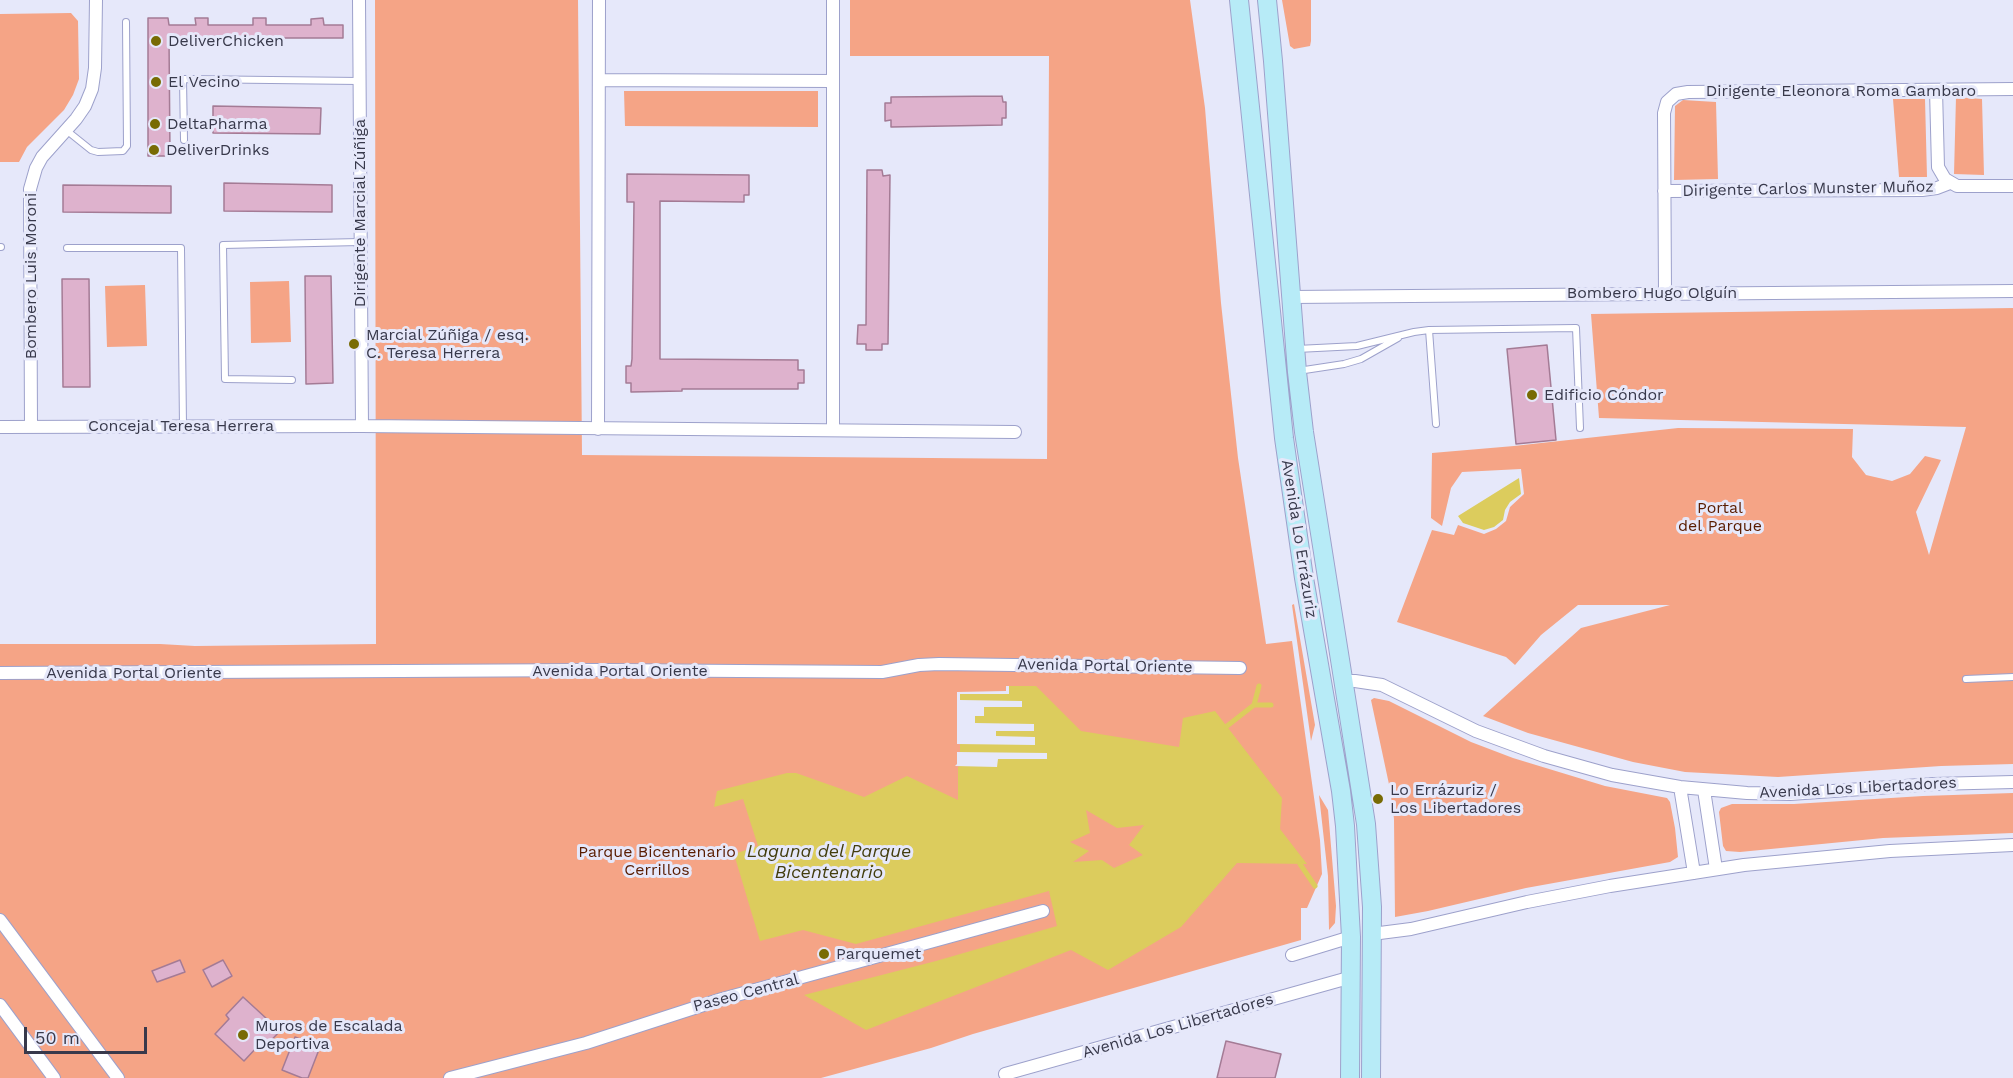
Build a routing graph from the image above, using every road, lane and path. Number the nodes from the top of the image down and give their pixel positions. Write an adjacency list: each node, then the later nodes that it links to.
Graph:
1 (96, 0): 13 (street, Bombero Luis Moroni)
2 (359, 0): 9 (street, Dirigente Marcial Zúñiga)
3 (599, 0): 8 (street)
4 (833, 0): 10 (street)
5 (1239, 0): 51 (main road, Avenida Lo Errázuriz)
6 (1267, 0): 22 (main road, Avenida Lo Errázuriz)
7 (126, 21): 13 (lane)
8 (599, 80): 10 (street); 34 (street)
9 (359, 81): 14 (lane); 18 (street, Dirigente Marcial Zúñiga)
10 (833, 81): 35 (street)
11 (2013, 89): 12 (street, Dirigente Eleonora Roma Gambaro)
12 (1935, 90): 15 (street); 17 (street, Dirigente Eleonora Roma Gambaro)
13 (66, 130): 32 (street, Bombero Luis Moroni)
14 (184, 140)
15 (1950, 183): 16 (street, Dirigente Carlos Munster Muñoz); 17 (street, Dirigente Carlos Munster Muñoz)
16 (2013, 186)
17 (1664, 191): 21 (street)
18 (360, 242): 27 (lane); 30 (street, Dirigente Marcial Zúñiga)
19 (67, 248): 29 (lane)
20 (2013, 291): 21 (street, Bombero Hugo Olguín)
21 (1665, 293): 22 (street, Bombero Hugo Olguín)
22 (1291, 297): 25 (main road, Avenida Lo Errázuriz)
23 (1428, 330): 24 (lane); 28 (lane); 33 (lane)
24 (1401, 336): 25 (lane); 26 (lane)
25 (1295, 349): 26 (main road, Avenida Lo Errázuriz)
26 (1297, 372): 41 (main road, Avenida Lo Errázuriz)
27 (292, 380)
28 (1436, 424)
29 (183, 426): 30 (street, Concejal Teresa Herrera); 32 (street, Concejal Teresa Herrera)
30 (362, 426): 34 (street, Concejal Teresa Herrera)
31 (0, 427): 32 (street, Concejal Teresa Herrera)
32 (31, 427)
33 (1580, 428)
34 (598, 429): 35 (street, Concejal Teresa Herrera)
35 (832, 430): 36 (street, Concejal Teresa Herrera)
36 (1015, 432)
37 (1240, 668): 38 (street, Avenida Portal Oriente)
38 (0, 673)
39 (2013, 677): 40 (lane)
40 (1966, 679)
41 (1343, 681): 43 (street, Avenida Los Libertadores); 50 (main road, Avenida Lo Errázuriz)
42 (2013, 782): 44 (street, Avenida Los Libertadores)
43 (1680, 788): 44 (street, Avenida Los Libertadores); 47 (street)
44 (1704, 790): 46 (street)
45 (2013, 844): 46 (street)
46 (1716, 869): 47 (street)
47 (1694, 873): 50 (street)
48 (1043, 911): 58 (street, Paseo Central)
49 (0, 920): 57 (street)
50 (1372, 934): 60 (main road, Avenida Lo Errázuriz)
51 (1352, 938): 52 (street); 53 (main road, Avenida Lo Errázuriz)
52 (1292, 956)
53 (1352, 977): 55 (street, Avenida Los Libertadores); 59 (main road, Avenida Lo Errázuriz)
54 (0, 1005): 56 (street)
55 (1005, 1076)
56 (54, 1078)
57 (118, 1078)
58 (450, 1078)
59 (1350, 1078)
60 (1371, 1078)

